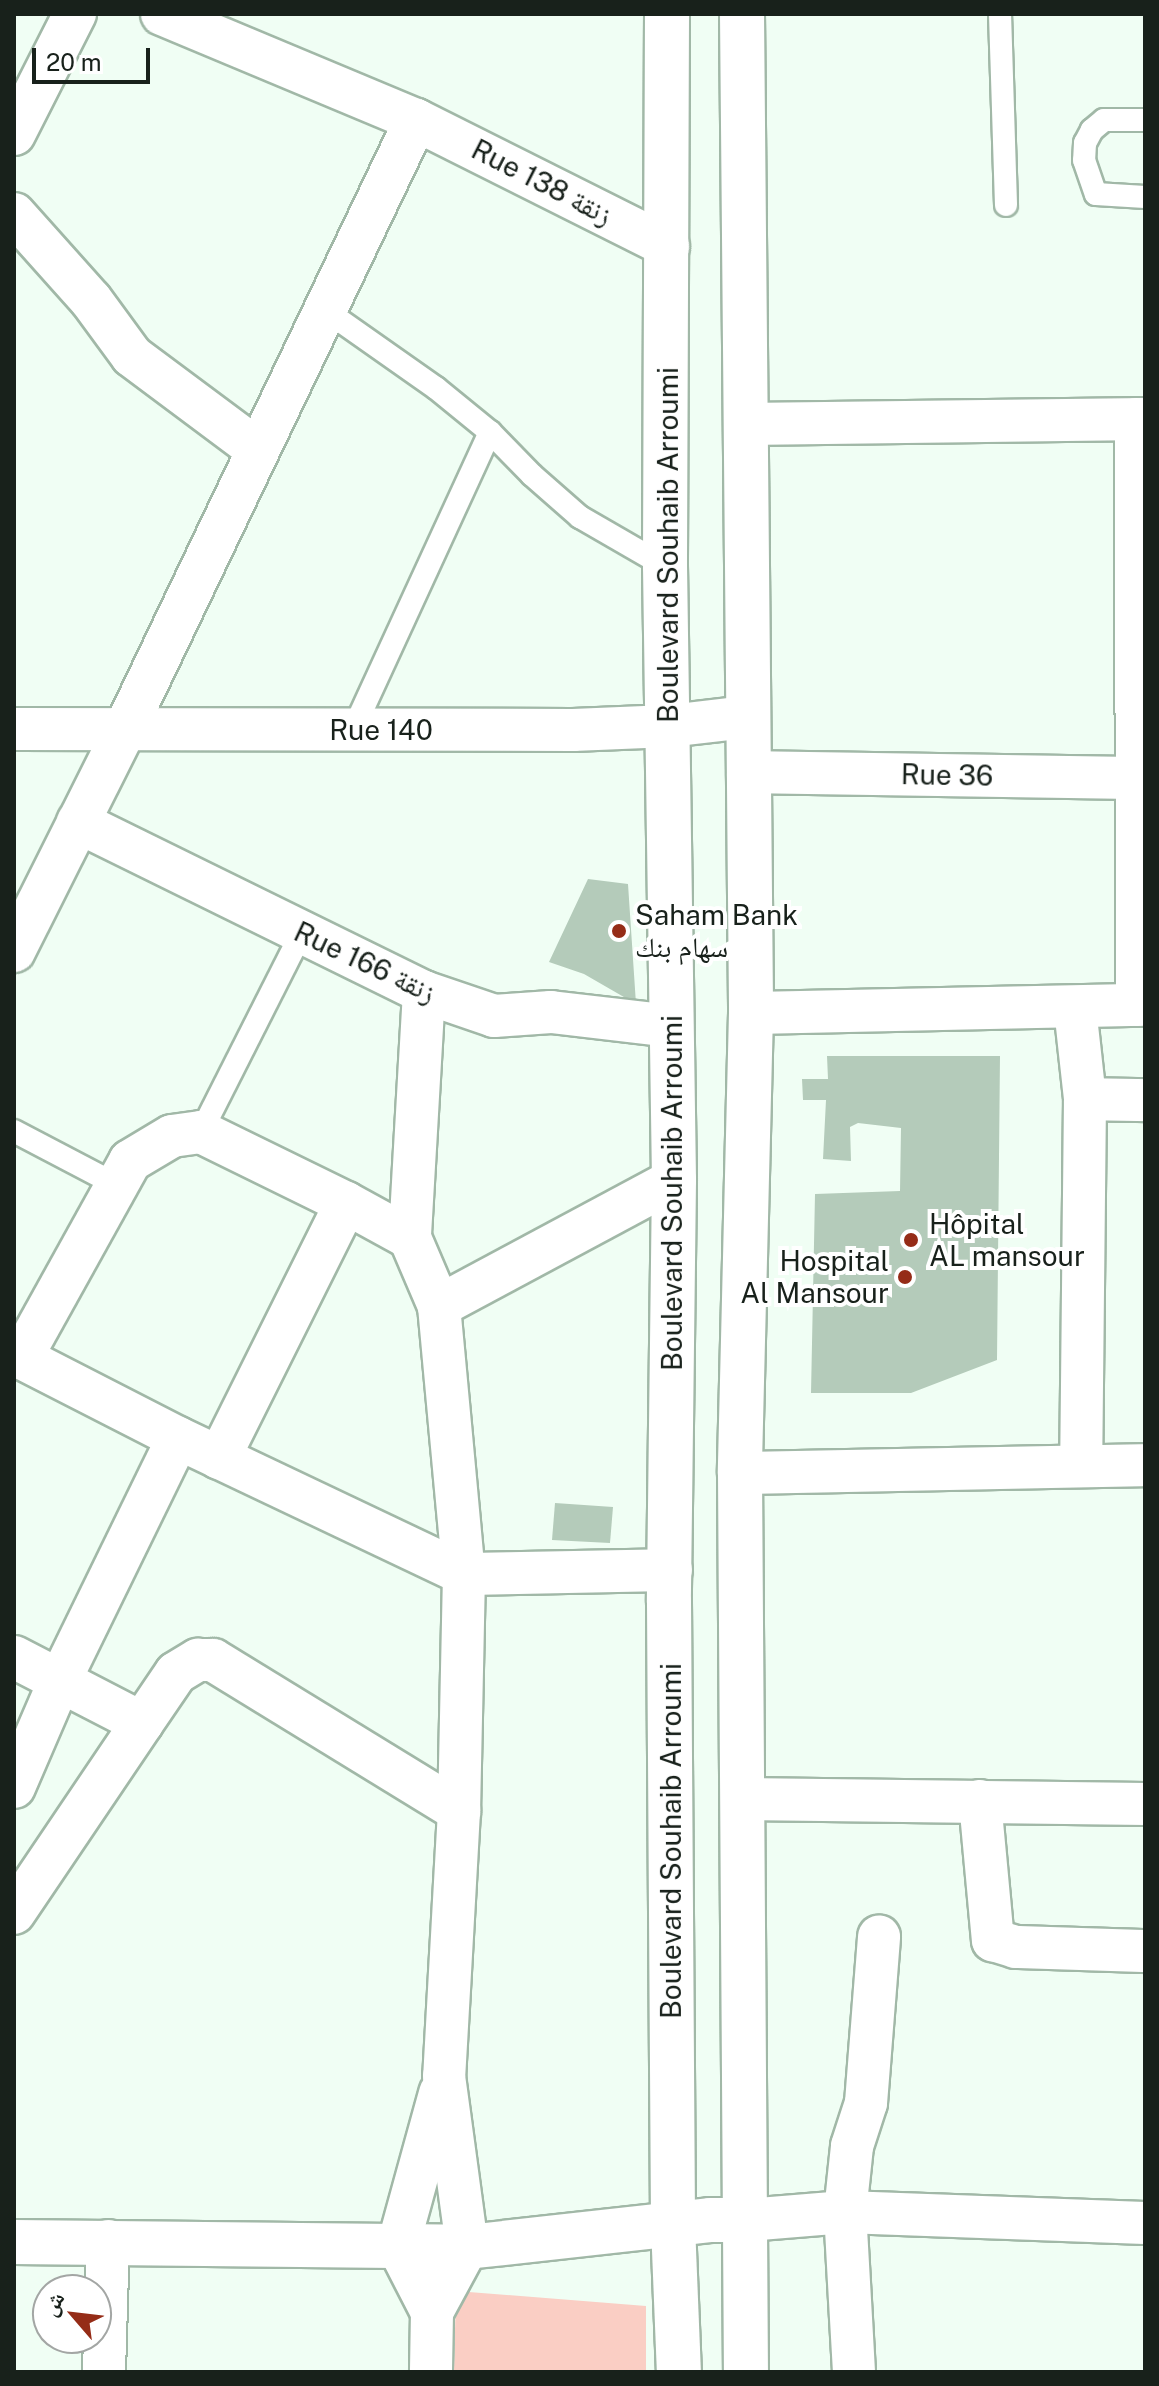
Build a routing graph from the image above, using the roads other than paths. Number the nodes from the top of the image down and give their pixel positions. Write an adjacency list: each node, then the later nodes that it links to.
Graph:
1 (75, 14): 8 (street)
2 (162, 14): 6 (street, Rue 138 زنقة)
3 (667, 14): 12 (street, Boulevard Souhaib Arroumi)
4 (742, 14): 15 (street)
5 (1000, 14): 10 (lane)
6 (416, 120): 12 (street, Rue 138 زنقة); 13 (street)
7 (1145, 120): 9 (lane)
8 (14, 134)
9 (1145, 197)
10 (1006, 205)
11 (14, 214): 17 (street)
12 (668, 246): 18 (street, Boulevard Souhaib Arroumi)
13 (325, 310): 16 (lane); 17 (street)
14 (1140, 419): 15 (street); 27 (street)
15 (746, 424): 20 (street)
16 (490, 432): 18 (lane); 25 (lane)
17 (258, 450): 24 (street)
18 (665, 566): 21 (street, Boulevard Souhaib Arroumi)
19 (14, 698): 23 (street)
20 (747, 717): 21 (street, Rue 140); 26 (street)
21 (669, 726): 25 (street, Rue 140); 35 (street, Boulevard Souhaib Arroumi)
22 (14, 729): 23 (street, Rue 140)
23 (70, 729): 24 (street, Rue 140)
24 (125, 729): 25 (street, Rue 140); 28 (street)
25 (353, 730)
26 (748, 772): 27 (street, Rue 36); 34 (street)
27 (1141, 778): 32 (street)
28 (78, 822): 29 (street, Rue 166 زنقة); 30 (street)
29 (302, 932): 31 (street, Rue 166 زنقة); 39 (lane)
30 (14, 951)
31 (424, 992): 35 (street, Rue 166 زنقة); 43 (street)
32 (1141, 1005): 33 (street)
33 (1075, 1008): 34 (street); 36 (street)
34 (751, 1013): 50 (street)
35 (672, 1026): 40 (street, Boulevard Souhaib Arroumi)
36 (1085, 1099): 37 (street); 48 (street)
37 (1145, 1100)
38 (14, 1131): 41 (lane)
39 (201, 1132): 41 (street); 42 (street)
40 (674, 1180): 44 (street); 51 (street, Boulevard Souhaib Arroumi)
41 (117, 1185): 45 (street)
42 (346, 1203): 43 (street); 47 (street)
43 (410, 1238): 44 (street)
44 (439, 1306): 52 (street)
45 (18, 1356): 46 (street)
46 (178, 1438): 47 (street); 54 (street)
47 (219, 1458): 52 (street)
48 (1081, 1465): 49 (street); 50 (street)
49 (1145, 1465)
50 (740, 1473): 57 (street)
51 (671, 1570): 52 (street); 68 (street, Boulevard Souhaib Arroumi)
52 (464, 1574): 60 (street)
53 (14, 1657): 54 (street)
54 (60, 1680): 55 (street); 56 (street)
55 (142, 1723): 60 (street); 61 (street)
56 (14, 1787)
57 (743, 1799): 58 (street); 66 (street)
58 (980, 1801): 59 (street); 63 (street)
59 (1145, 1804)
60 (459, 1811): 64 (street)
61 (16, 1904)
62 (879, 1937): 65 (street)
63 (1145, 1951)
64 (444, 2076): 71 (street); 72 (street)
65 (845, 2212): 66 (street); 67 (street); 78 (street)
66 (747, 2220): 68 (street); 77 (street)
67 (1145, 2223)
68 (673, 2225): 72 (street); 76 (street, Boulevard Souhaib Arroumi)
69 (108, 2241): 70 (street); 71 (street); 74 (street)
70 (14, 2242)
71 (398, 2246): 72 (street); 73 (street)
72 (467, 2247): 73 (street)
73 (432, 2312): 75 (street)
74 (104, 2372)
75 (431, 2372)
76 (679, 2372)
77 (746, 2372)
78 (854, 2372)

